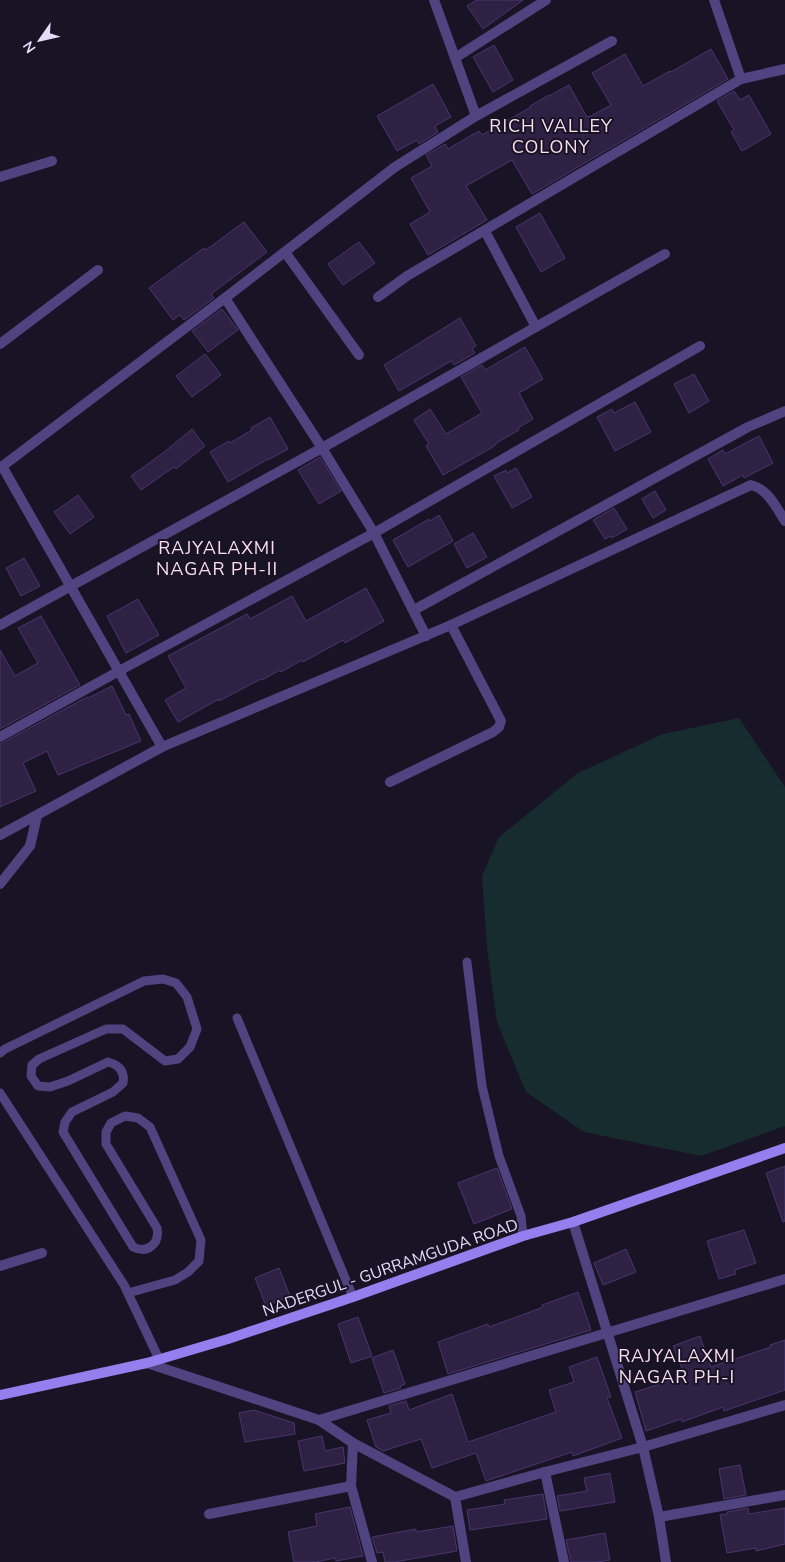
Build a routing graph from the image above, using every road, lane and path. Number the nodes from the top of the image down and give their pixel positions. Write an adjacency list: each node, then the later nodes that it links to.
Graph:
1 (546, 0): 5 (street)
2 (714, 0): 7 (street)
3 (437, 1): 5 (street)
4 (612, 41): 8 (street)
5 (455, 58): 8 (street)
6 (785, 69): 7 (street)
7 (741, 79): 11 (street)
8 (476, 116): 12 (street)
9 (52, 161): 10 (street)
10 (0, 177)
11 (485, 231): 15 (street); 17 (street)
12 (285, 252): 16 (street); 20 (street)
13 (665, 254): 17 (street)
14 (98, 270): 18 (street)
15 (378, 297)
16 (225, 298): 22 (street); 23 (street)
17 (536, 327): 22 (street)
18 (0, 342)
19 (700, 346): 25 (street)
20 (359, 355)
21 (785, 411): 27 (street)
22 (322, 448): 25 (street); 26 (street)
23 (1, 467): 26 (street)
24 (785, 521): 29 (street)
25 (374, 533): 27 (street); 31 (street)
26 (71, 585): 28 (street); 31 (street)
27 (414, 610): 30 (street)
28 (0, 625)
29 (452, 625): 30 (street); 34 (street)
30 (426, 636): 33 (street)
31 (119, 671): 32 (street); 33 (street)
32 (0, 737)
33 (162, 747): 35 (street)
34 (390, 782)
35 (37, 816): 36 (street); 37 (street)
36 (0, 835)
37 (0, 884)
38 (467, 962): 44 (lane)
39 (237, 1018): 49 (lane)
40 (0, 1054): 48 (lane)
41 (0, 1093): 48 (lane)
42 (785, 1148): 43 (main road, NADERGUL - GURRAMGUDA ROAD)
43 (573, 1222): 44 (main road, NADERGUL - GURRAMGUDA ROAD); 50 (street)
44 (523, 1236): 49 (main road, NADERGUL - GURRAMGUDA ROAD)
45 (42, 1253): 46 (street)
46 (0, 1266)
47 (785, 1279): 50 (street)
48 (128, 1293): 51 (lane)
49 (354, 1297): 51 (main road, NADERGUL - GURRAMGUDA ROAD)
50 (608, 1333): 55 (street); 57 (street)
51 (160, 1360): 52 (main road, NADERGUL - GURRAMGUDA ROAD)
52 (147, 1363): 53 (main road, NADERGUL - GURRAMGUDA ROAD); 55 (street)
53 (0, 1395)
54 (785, 1405): 57 (street)
55 (319, 1420): 56 (street)
56 (353, 1443): 59 (street); 61 (street)
57 (643, 1447): 58 (street); 63 (street)
58 (545, 1472): 61 (street); 66 (street)
59 (351, 1486): 62 (street); 64 (street)
60 (785, 1495): 63 (street)
61 (455, 1498): 65 (street)
62 (209, 1514)
63 (659, 1517): 67 (street)
64 (372, 1562)
65 (466, 1562)
66 (564, 1562)
67 (666, 1562)

